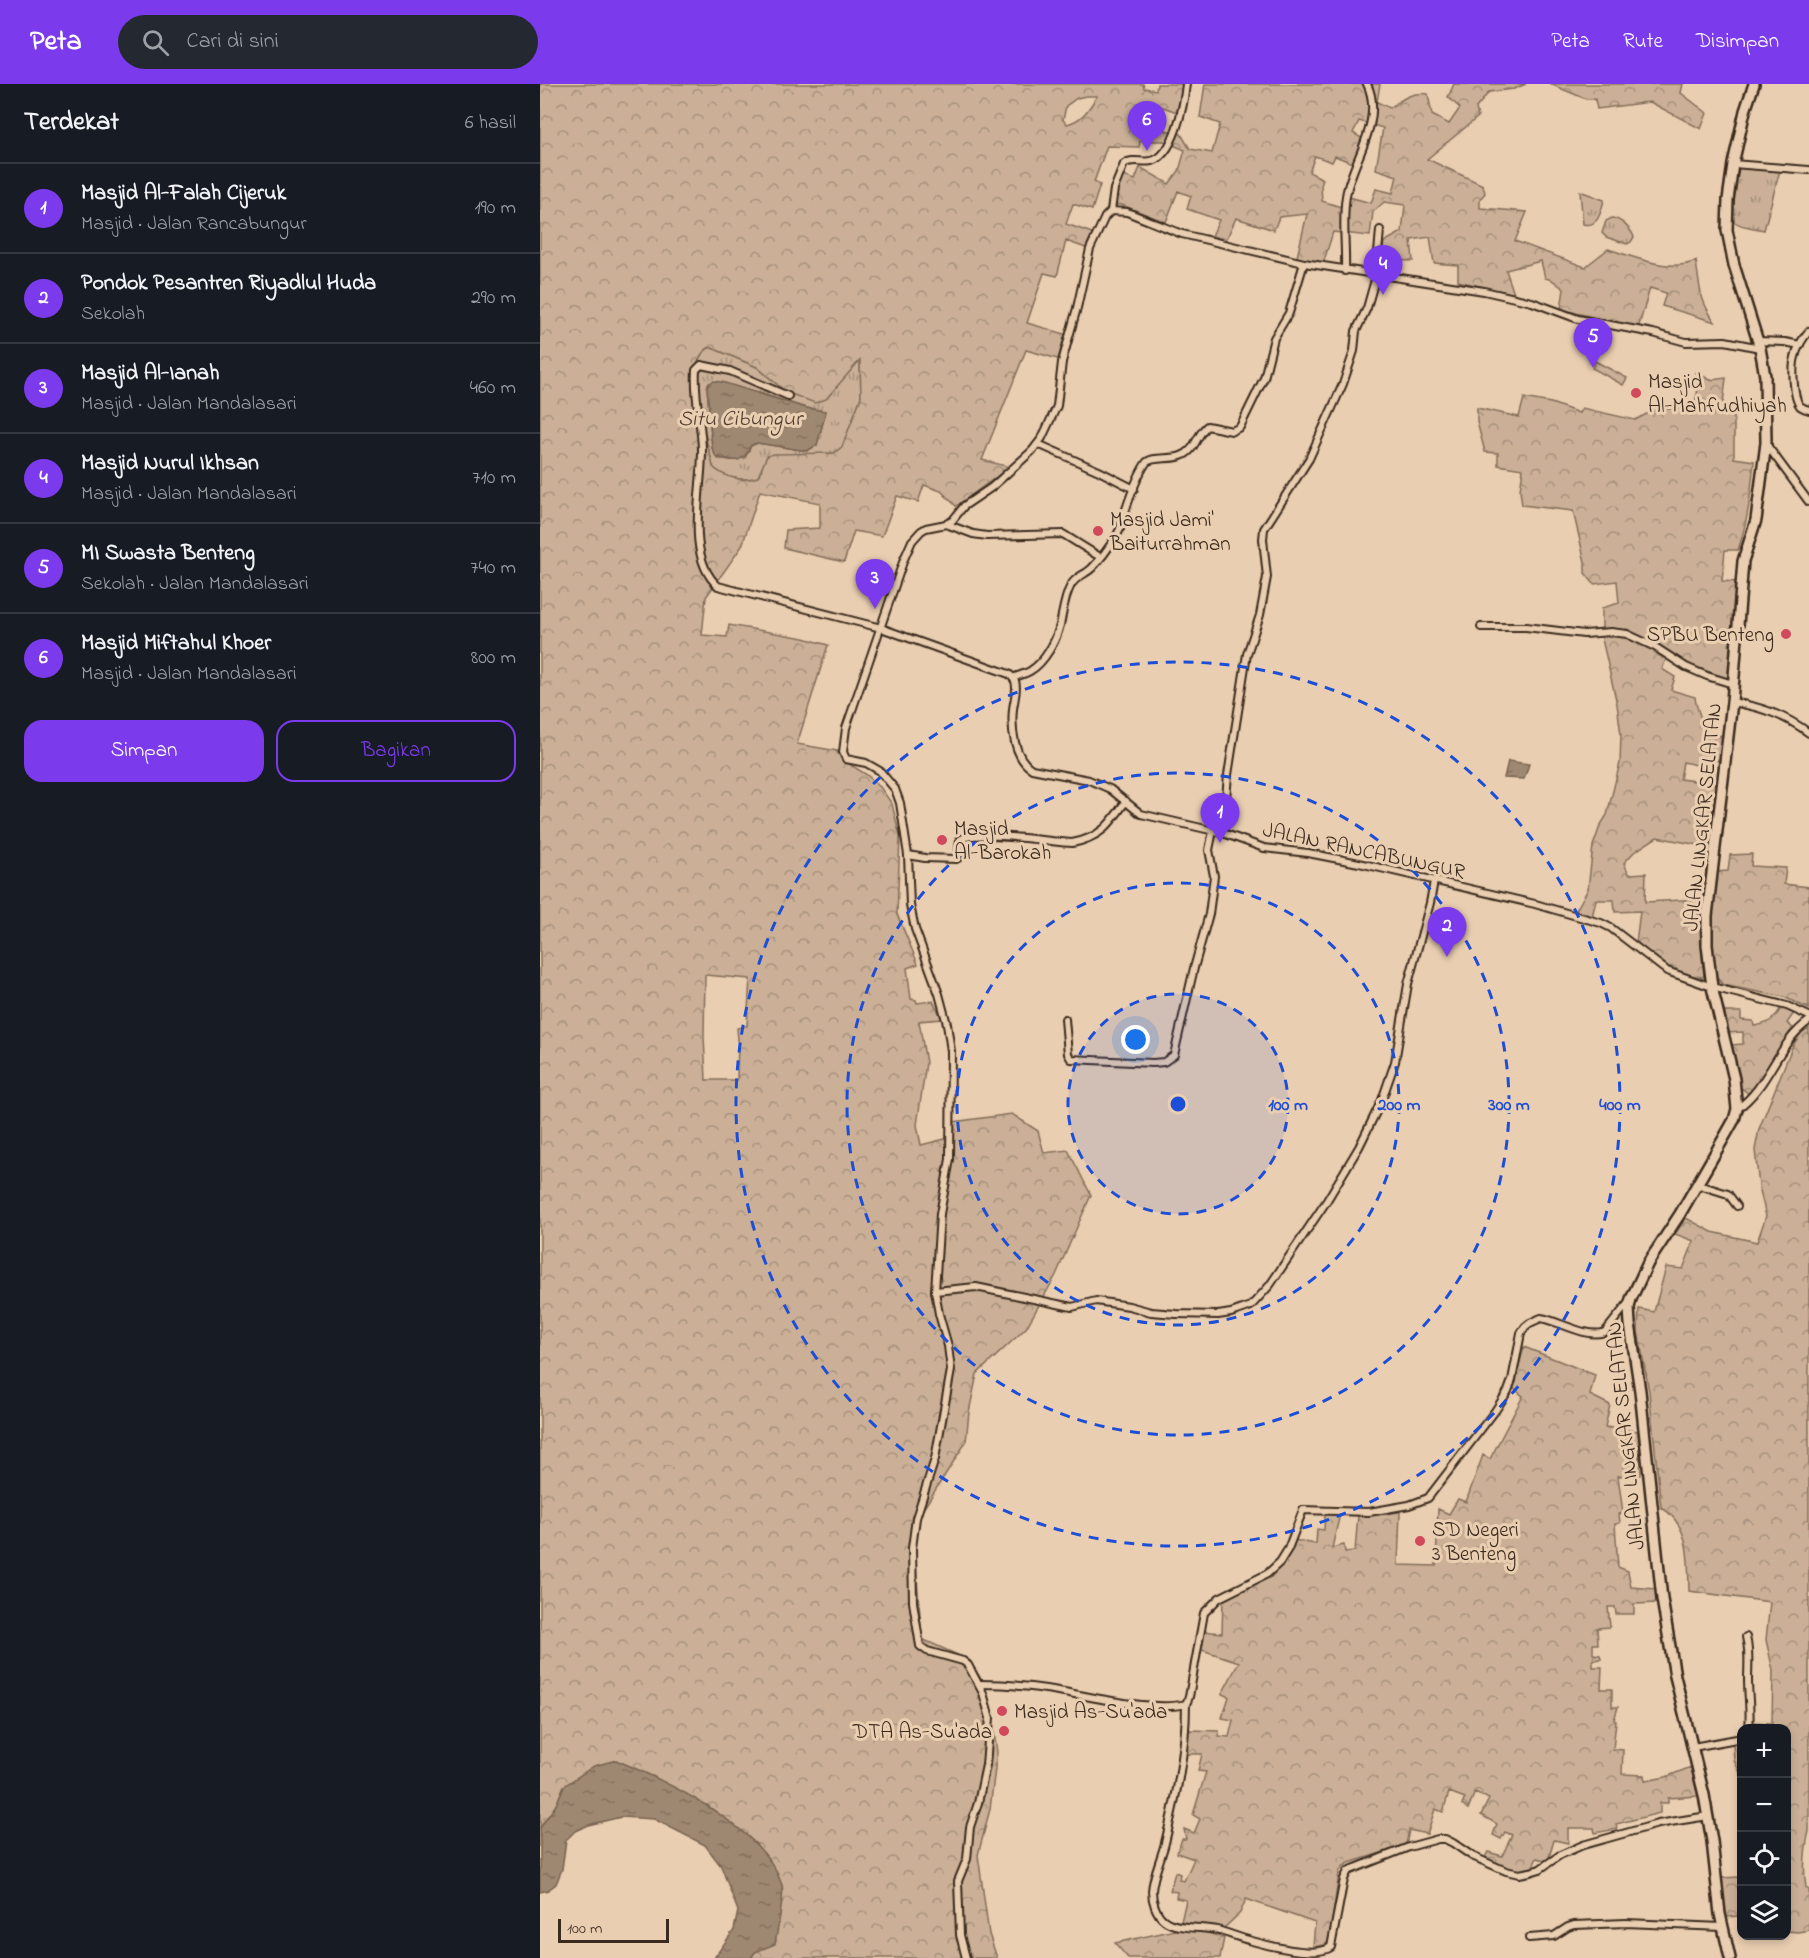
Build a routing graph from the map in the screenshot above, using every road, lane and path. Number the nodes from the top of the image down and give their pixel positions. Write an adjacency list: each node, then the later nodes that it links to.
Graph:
1 (1186, 84): 6 (street)
2 (1367, 84): 9 (street)
3 (1754, 84): 4 (street, JALAN LINGKAR SELATAN)
4 (1733, 164): 5 (street); 12 (street, JALAN LINGKAR SELATAN)
5 (1809, 170)
6 (1112, 212): 8 (street); 17 (street)
7 (1380, 230): 10 (street)
8 (1304, 263): 9 (street); 19 (street)
9 (1345, 271): 10 (street)
10 (1376, 276): 12 (street); 32 (street)
11 (1809, 331): 13 (street)
12 (1759, 344): 13 (street); 16 (street, JALAN LINGKAR SELATAN)
13 (1800, 345): 15 (street)
14 (788, 396): 25 (street)
15 (1809, 410)
16 (1766, 443): 20 (street); 27 (street, JALAN LINGKAR SELATAN)
17 (1038, 444): 19 (street); 22 (street)
18 (1809, 488): 20 (street)
19 (1134, 489): 23 (street)
20 (1803, 493): 21 (street)
21 (1809, 502)
22 (946, 524): 23 (street); 25 (street)
23 (1100, 557): 26 (street)
24 (1481, 627): 27 (street)
25 (881, 628): 26 (street); 33 (street)
26 (1013, 678): 30 (street, JALAN RANCABUNGUR)
27 (1733, 684): 28 (street, JALAN LINGKAR SELATAN)
28 (1732, 702): 29 (street); 35 (street, JALAN LINGKAR SELATAN)
29 (1809, 733)
30 (1126, 801): 31 (street, JALAN RANCABUNGUR); 33 (street)
31 (1213, 831): 32 (street, JALAN RANCABUNGUR); 36 (street)
32 (1222, 833): 34 (street, JALAN RANCABUNGUR)
33 (908, 855): 41 (street)
34 (1434, 881): 35 (street, JALAN RANCABUNGUR); 41 (street)
35 (1712, 987): 37 (street, JALAN RANCABUNGUR); 38 (street, JALAN LINGKAR SELATAN)
36 (1065, 1019)
37 (1809, 1019): 38 (street)
38 (1737, 1109): 39 (street, JALAN LINGKAR SELATAN)
39 (1696, 1184): 40 (street); 42 (street, JALAN LINGKAR SELATAN)
40 (1737, 1206)
41 (935, 1291): 44 (street)
42 (1631, 1299): 45 (street); 48 (street, JALAN LINGKAR SELATAN)
43 (1746, 1637): 46 (street)
44 (979, 1684): 45 (street); 53 (street)
45 (1186, 1704): 52 (street)
46 (1750, 1724)
47 (1737, 1739): 48 (street)
48 (1693, 1747): 49 (street, JALAN LINGKAR SELATAN)
49 (1708, 1816): 50 (street, JALAN LINGKAR SELATAN); 52 (street)
50 (1722, 1927): 51 (street); 54 (street, JALAN LINGKAR SELATAN)
51 (1529, 1938)
52 (1309, 1955)
53 (966, 1958)
54 (1730, 1958)

